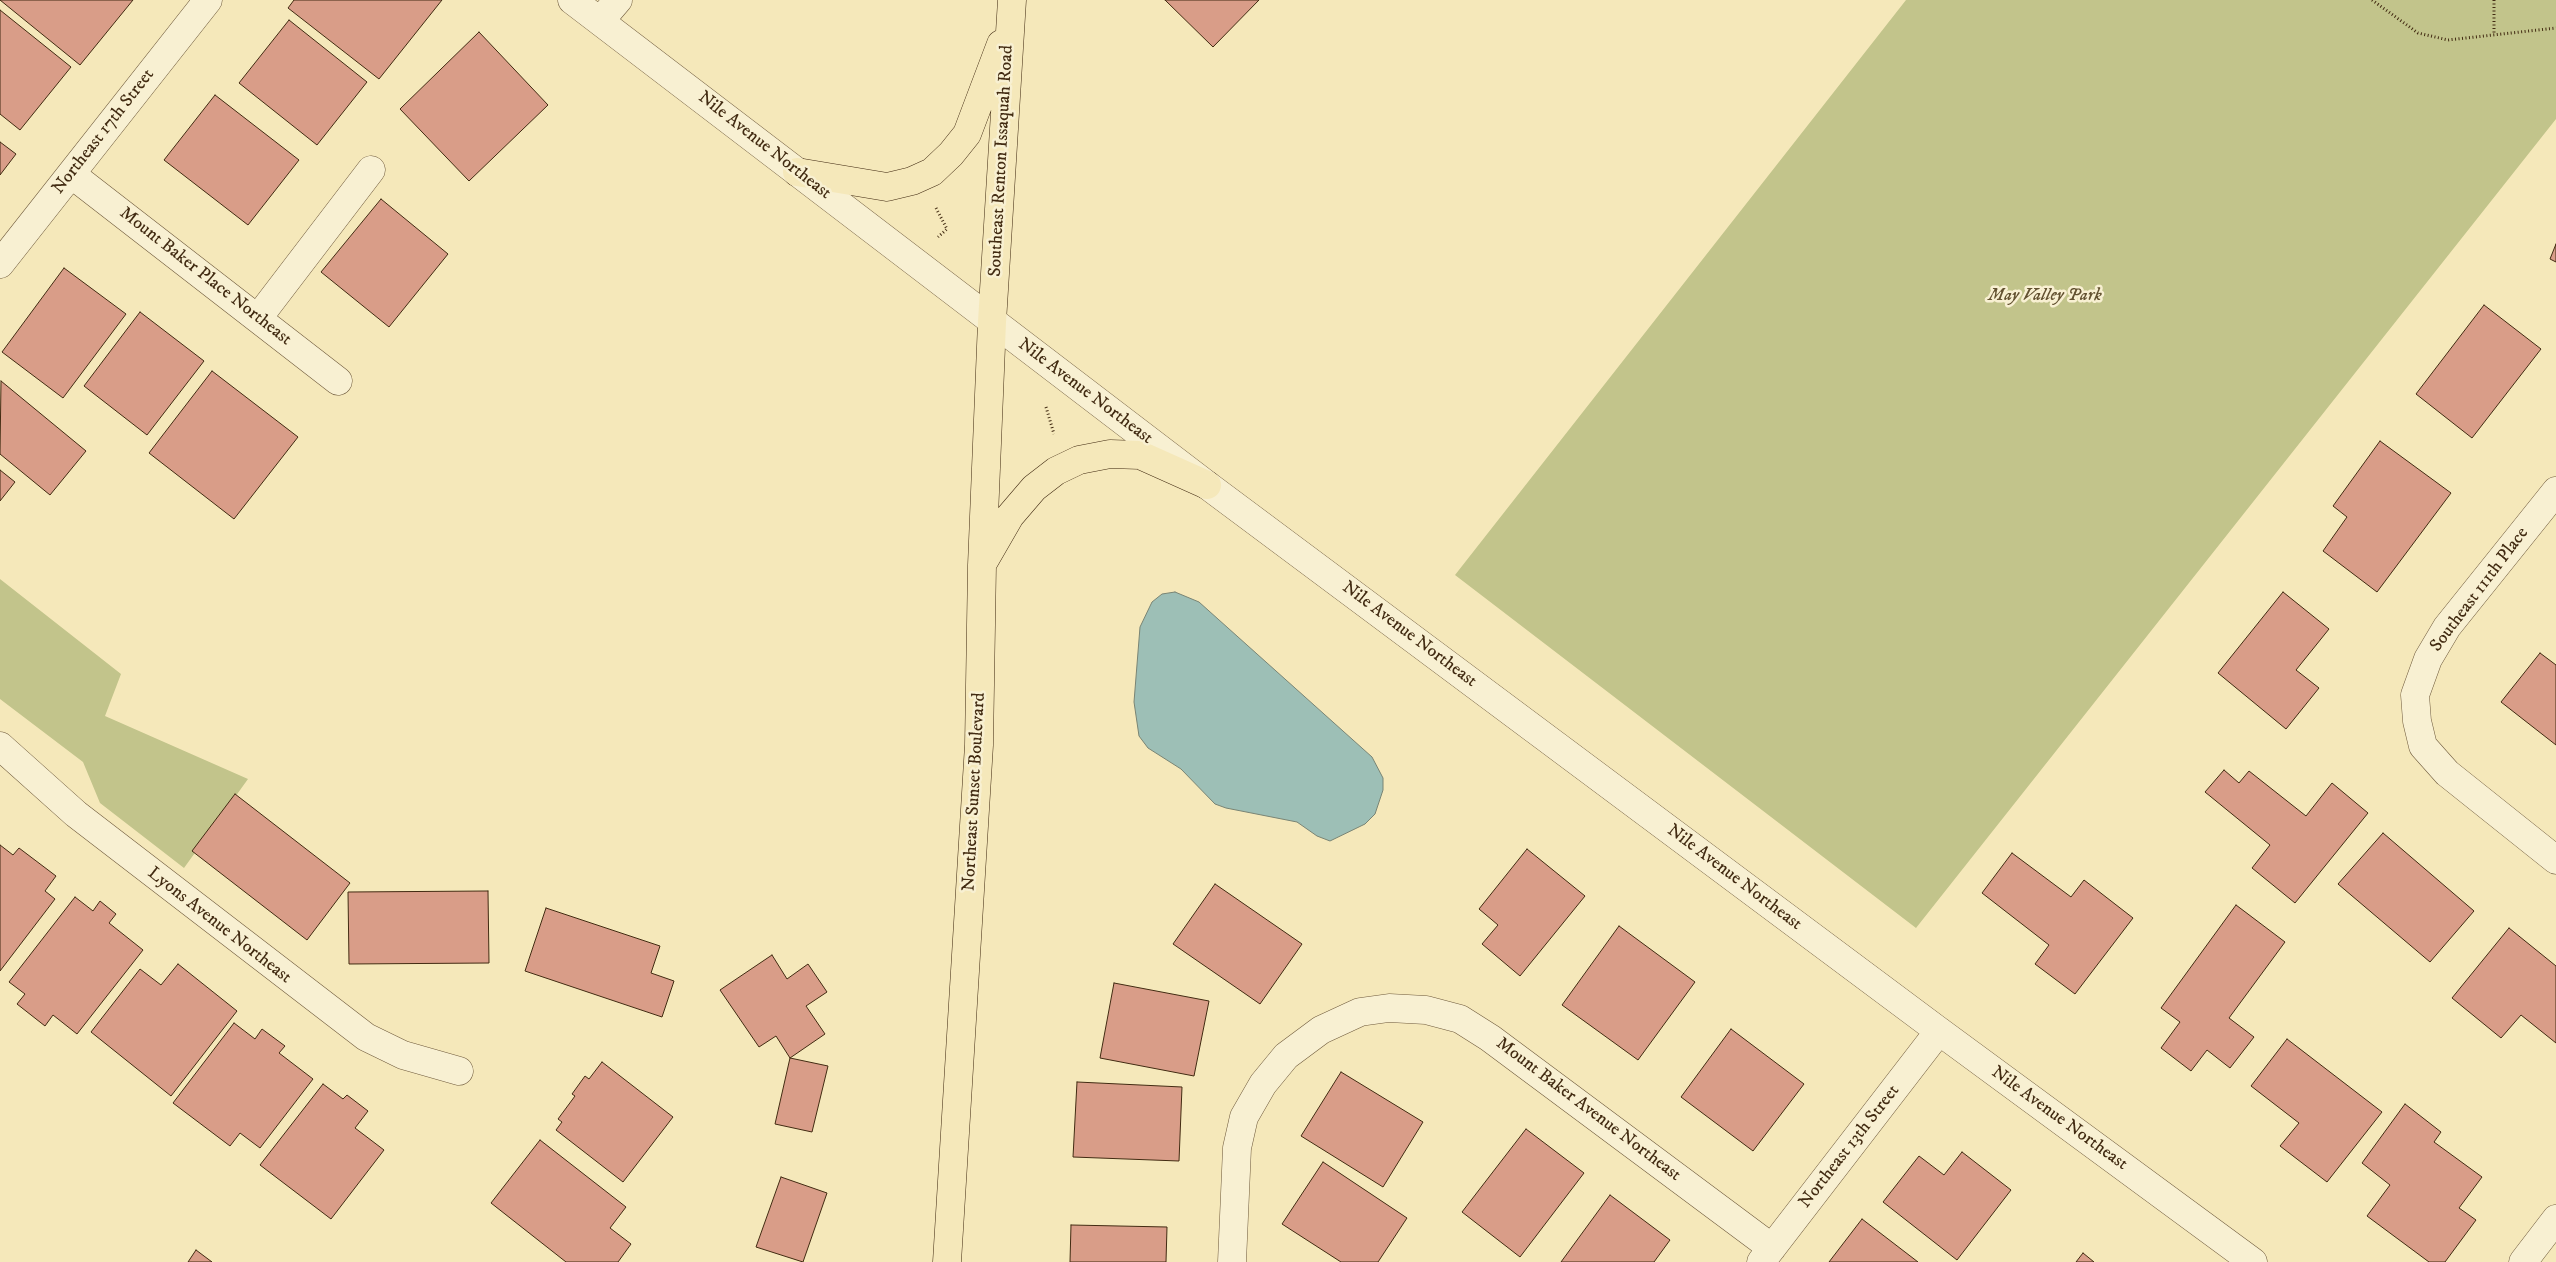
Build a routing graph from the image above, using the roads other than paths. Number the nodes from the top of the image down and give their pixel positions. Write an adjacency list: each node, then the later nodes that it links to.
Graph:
1 (208, 0): 8 (street, Northeast 17th Street)
2 (572, 0): 5 (street, Nile Avenue Northeast)
3 (618, 0): 5 (street)
4 (1011, 9): 7 (main road); 11 (main road, Southeast Renton Issaquah Road)
5 (600, 21): 7 (street, Nile Avenue Northeast)
6 (371, 170): 10 (street)
7 (797, 172): 11 (street, Nile Avenue Northeast)
8 (71, 174): 9 (street, Northeast 17th Street); 10 (street, Mount Baker Place Northeast)
9 (0, 264)
10 (258, 318): 12 (street, Mount Baker Place Northeast)
11 (992, 322): 13 (street, Nile Avenue Northeast); 15 (main road, Northeast Sunset Boulevard)
12 (338, 381)
13 (1208, 485): 15 (main road); 18 (street, Nile Avenue Northeast)
14 (2556, 491): 17 (street, Southeast 111th Place)
15 (982, 565): 22 (main road, Northeast Sunset Boulevard)
16 (0, 746): 19 (street, Lyons Avenue Northeast)
17 (2556, 860)
18 (1939, 1032): 21 (street, Northeast 13th Street); 24 (street, Nile Avenue Northeast)
19 (459, 1071)
20 (2556, 1219): 25 (street)
21 (1766, 1255): 23 (street, Mount Baker Avenue Northeast)
22 (947, 1262)
23 (1232, 1262)
24 (2253, 1262)
25 (2523, 1262)

